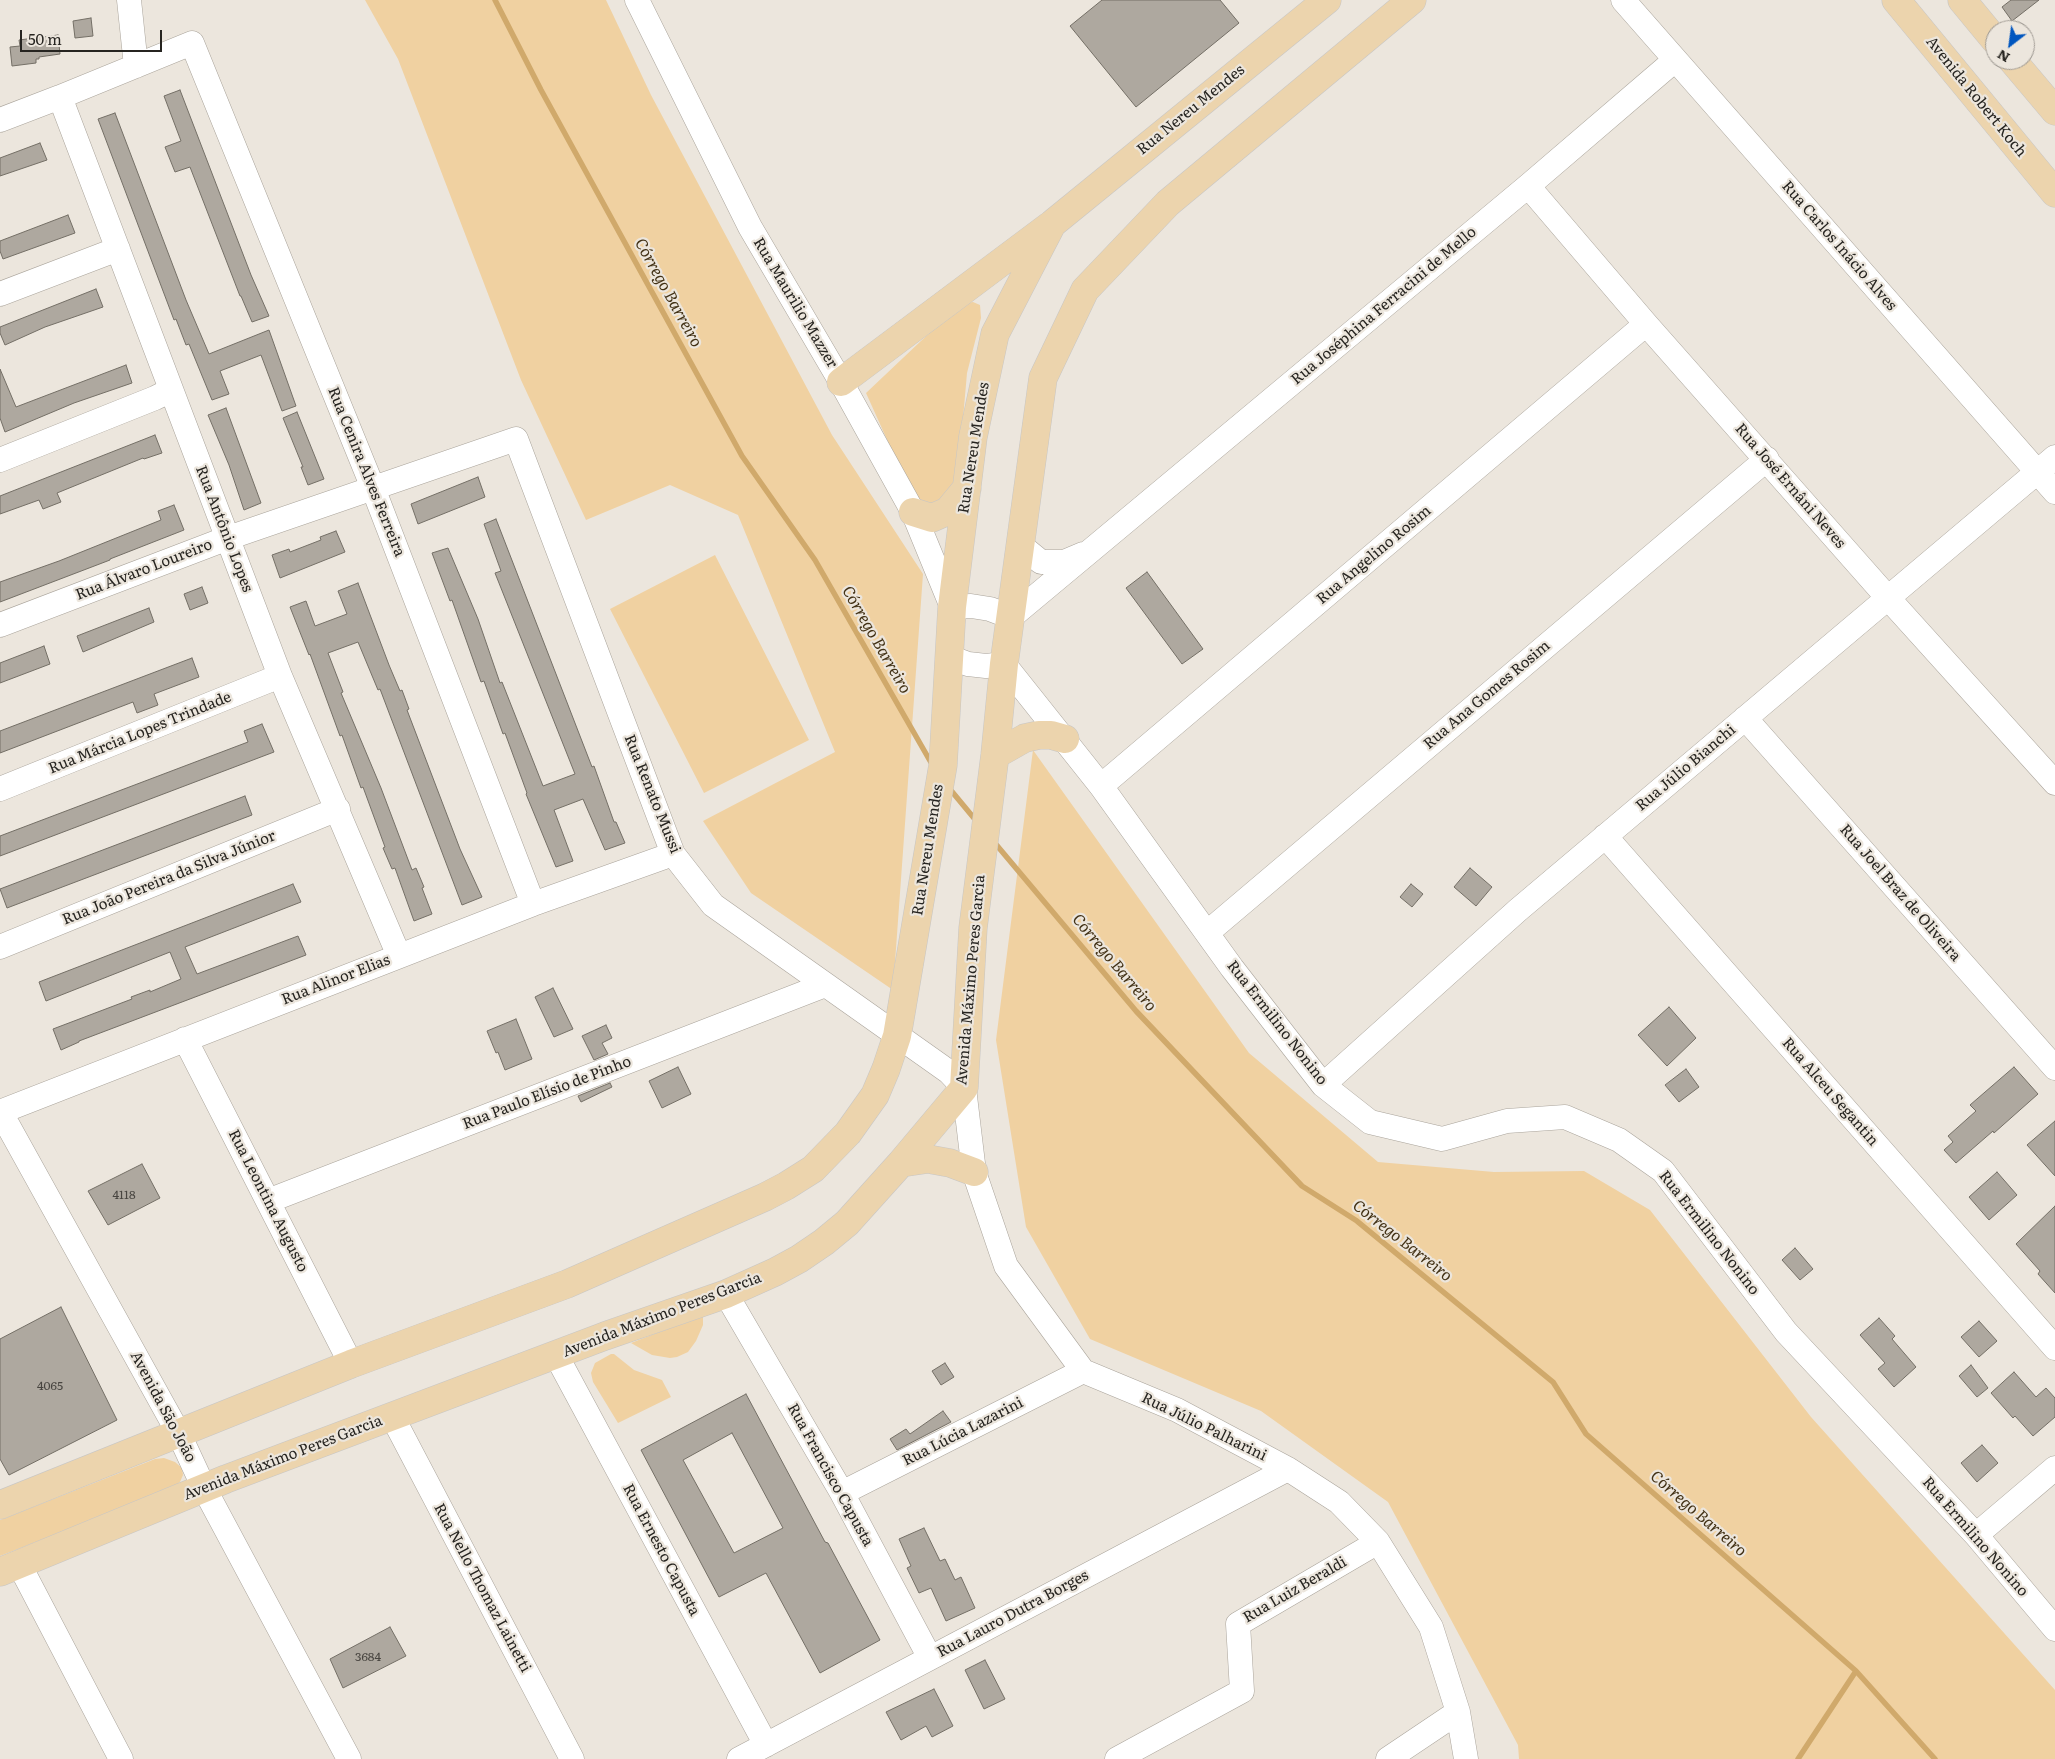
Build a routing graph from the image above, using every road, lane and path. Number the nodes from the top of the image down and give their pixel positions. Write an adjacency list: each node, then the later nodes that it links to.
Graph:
1 (130, 0): 10 (street)
2 (637, 0): 21 (street, Rua Maurilio Mazzer)
3 (1327, 0): 17 (main road, Rua Nereu Mendes)
4 (1412, 0): 32 (main road)
5 (1624, 0): 9 (street, Rua Carlos Inácio Alves)
6 (1896, 0): 16 (main road, Avenida Robert Koch)
7 (1962, 0): 8 (main road)
8 (1985, 28)
9 (1675, 60): 15 (street, Rua Joséphina Ferracini de Mello); 26 (street, Rua Carlos Inácio Alves)
10 (136, 66): 12 (street); 27 (street, Rua Cenira Alves Ferreira)
11 (2020, 70): 13 (main road)
12 (60, 97): 14 (street); 18 (street, Rua Antônio Lopes)
13 (2055, 111)
14 (0, 120)
15 (1528, 186): 20 (street, Rua José Ernâni Neves); 33 (street, Rua Joséphina Ferracini de Mello)
16 (2055, 194)
17 (1052, 224): 21 (main road); 28 (main road, Rua Nereu Mendes)
18 (118, 249): 19 (street); 22 (street, Rua Antônio Lopes)
19 (0, 294)
20 (1646, 324): 24 (street, Rua José Ernâni Neves); 45 (street, Rua Angelino Rosim)
21 (841, 382): 30 (street, Rua Maurilio Mazzer)
22 (171, 390): 25 (street); 31 (street, Rua Antônio Lopes)
23 (516, 439): 27 (street, Rua Álvaro Loureiro); 49 (street, Rua Renato Mussi)
24 (1767, 459): 34 (street, Rua José Ernâni Neves); 51 (street, Rua Ana Gomes Rosim)
25 (0, 460)
26 (2046, 464): 29 (street, Rua Carlos Inácio Alves); 34 (street, Rua Júlio Bianchi)
27 (373, 488): 31 (street, Rua Álvaro Loureiro); 50 (street, Rua Cenira Alves Ferreira)
28 (967, 488): 30 (main road); 35 (main road, Rua Nereu Mendes)
29 (2055, 492)
30 (913, 512): 35 (street, Rua Maurilio Mazzer)
31 (228, 538): 37 (street, Rua Álvaro Loureiro); 40 (street, Rua Antônio Lopes)
32 (1019, 544): 33 (street, Rua Joséphina Ferracini de Mello); 36 (main road)
33 (1092, 551): 36 (street, Rua Joséphina Ferracini de Mello)
34 (1888, 598): 41 (street, Rua Júlio Bianchi); 44 (street, Rua José Ernâni Neves)
35 (952, 607): 36 (street); 38 (main road, Rua Nereu Mendes)
36 (1011, 617): 39 (main road, Avenida Máximo Peres Garcia)
37 (0, 625)
38 (949, 657): 39 (street); 55 (main road, Rua Nereu Mendes)
39 (1004, 664): 42 (street, Rua Ermilino Nonino); 43 (main road, Avenida Máximo Peres Garcia)
40 (280, 676): 46 (street, Rua Márcia Lopes Trindade); 47 (street, Rua Antônio Lopes)
41 (1746, 718): 48 (street, Rua Júlio Bianchi); 57 (street, Rua Joel Braz de Oliveira)
42 (1065, 739): 43 (main road); 45 (street, Rua Ermilino Nonino)
43 (995, 755): 59 (main road, Avenida Máximo Peres Garcia)
44 (2055, 782)
45 (1101, 786): 51 (street, Rua Ermilino Nonino)
46 (0, 789)
47 (338, 809): 52 (street, Rua João Pereira da Silva Júnior); 53 (street, Rua Antônio Lopes)
48 (1605, 836): 58 (street, Rua Júlio Bianchi); 65 (street, Rua Alceu Segantin)
49 (674, 854): 50 (street, Rua Alinor Elias); 54 (street, Rua Renato Mussi)
50 (533, 904): 53 (street, Rua Alinor Elias)
51 (1208, 932): 58 (street, Rua Ermilino Nonino)
52 (0, 947)
53 (400, 956): 56 (street, Rua Alinor Elias)
54 (825, 984): 55 (street, Rua Renato Mussi); 63 (street, Rua Paulo Elísio de Pinho)
55 (897, 1036): 59 (street, Rua Renato Mussi); 67 (main road)
56 (185, 1039): 60 (street, Rua Alinor Elias); 63 (street, Rua Leontina Augusto)
57 (2055, 1068)
58 (1323, 1085): 76 (street, Rua Ermilino Nonino)
59 (964, 1088): 61 (main road, Avenida Máximo Peres Garcia); 62 (street)
60 (0, 1111): 70 (street, Avenida São João)
61 (901, 1163): 62 (main road); 64 (main road, Avenida Máximo Peres Garcia)
62 (974, 1172): 68 (street)
63 (268, 1201): 67 (street, Rua Leontina Augusto)
64 (726, 1294): 66 (main road, Avenida Máximo Peres Garcia); 74 (street, Rua Francisco Capusta)
65 (2055, 1348)
66 (556, 1355): 69 (main road, Avenida Máximo Peres Garcia); 82 (street, Rua Ernesto Capusta)
67 (351, 1364): 70 (main road)
68 (1083, 1371): 72 (street, Rua Júlio Palharini); 74 (street, Rua Lúcia Lazarini)
69 (392, 1416): 73 (main road, Avenida Máximo Peres Garcia); 85 (street, Rua Nello Thomaz Lainetti)
70 (179, 1434): 73 (street, Avenida São João); 75 (main road)
71 (2055, 1468): 76 (street)
72 (1288, 1469): 77 (street, Rua Júlio Palharini); 80 (street, Rua Lauro Dutra Borges)
73 (204, 1488): 78 (main road, Avenida Máximo Peres Garcia); 84 (street, Avenida São João)
74 (842, 1492): 80 (street, Rua Francisco Capusta)
75 (0, 1505)
76 (1976, 1535): 79 (street, Rua Ermilino Nonino)
77 (1378, 1542): 81 (street, Rua Júlio Palharini); 87 (street, Rua Luiz Beraldi)
78 (10, 1568): 83 (street)
79 (2055, 1629)
80 (930, 1658): 82 (street, Rua Lauro Dutra Borges)
81 (1458, 1712): 88 (street); 89 (street, Rua Júlio Palharini)
82 (766, 1745): 86 (street, Rua Lauro Dutra Borges)
83 (121, 1759)
84 (349, 1759)
85 (572, 1759)
86 (739, 1759)
87 (1117, 1759)
88 (1388, 1759)
89 (1466, 1759)

